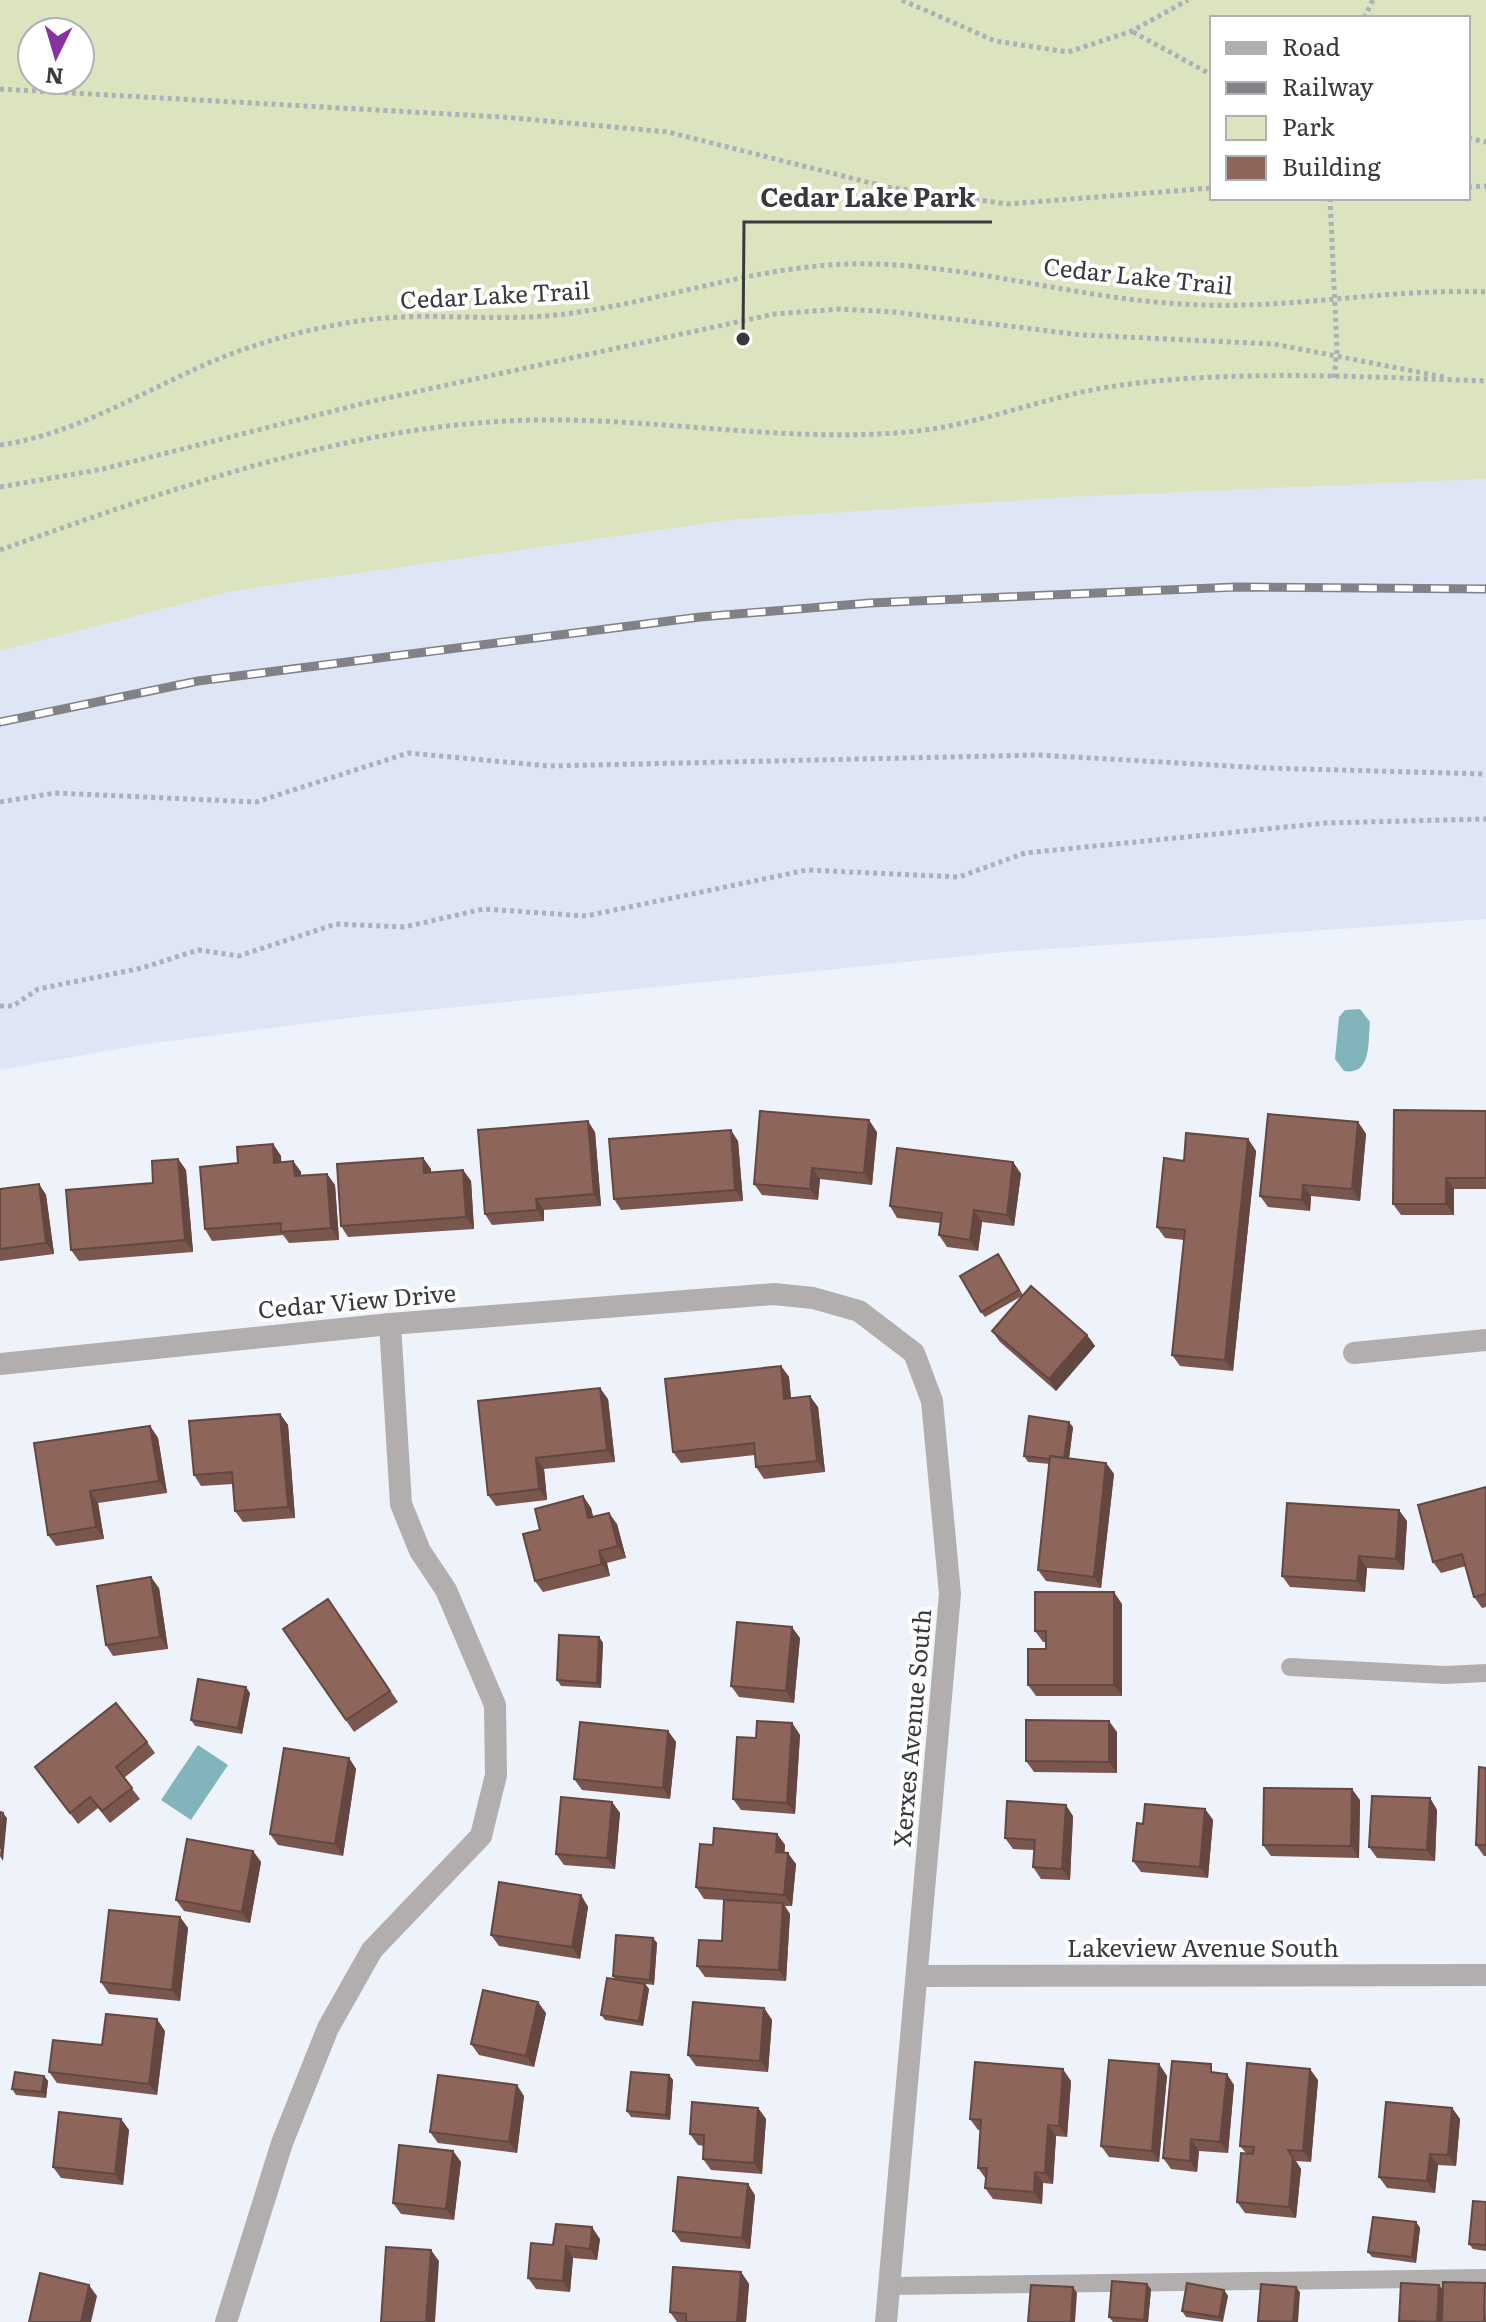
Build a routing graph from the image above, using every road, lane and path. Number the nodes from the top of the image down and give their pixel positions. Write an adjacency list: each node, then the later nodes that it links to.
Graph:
1 (902, 0): 3 (path)
2 (1188, 0): 3 (path)
3 (1132, 31): 4 (path)
4 (1210, 74)
5 (0, 89): 6 (path)
6 (1210, 188)
7 (1330, 200): 9 (path)
8 (1486, 292): 9 (path, Cedar Lake Trail)
9 (1335, 301): 10 (path); 14 (path, Cedar Lake Trail)
10 (1336, 356): 11 (path); 12 (path); 15 (path)
11 (1334, 379): 12 (path); 16 (path)
12 (1457, 380): 13 (path)
13 (1486, 381)
14 (0, 445)
15 (0, 487)
16 (0, 550)
17 (1486, 774): 18 (path)
18 (0, 802)
19 (1486, 819): 20 (path)
20 (0, 1006)
21 (719, 1298): 22 (street, Cedar View Drive); 29 (street, Xerxes Avenue South)
22 (390, 1324): 25 (street, Cedar View Drive); 32 (street)
23 (1486, 1340): 24 (street)
24 (1354, 1353)
25 (0, 1364)
26 (1290, 1667): 27 (lane)
27 (1486, 1673)
28 (1486, 1975): 29 (street, Lakeview Avenue South)
29 (919, 1976): 31 (street, Xerxes Avenue South)
30 (1486, 2278): 31 (lane)
31 (890, 2286): 33 (street, Xerxes Avenue South)
32 (226, 2322)
33 (886, 2322)

